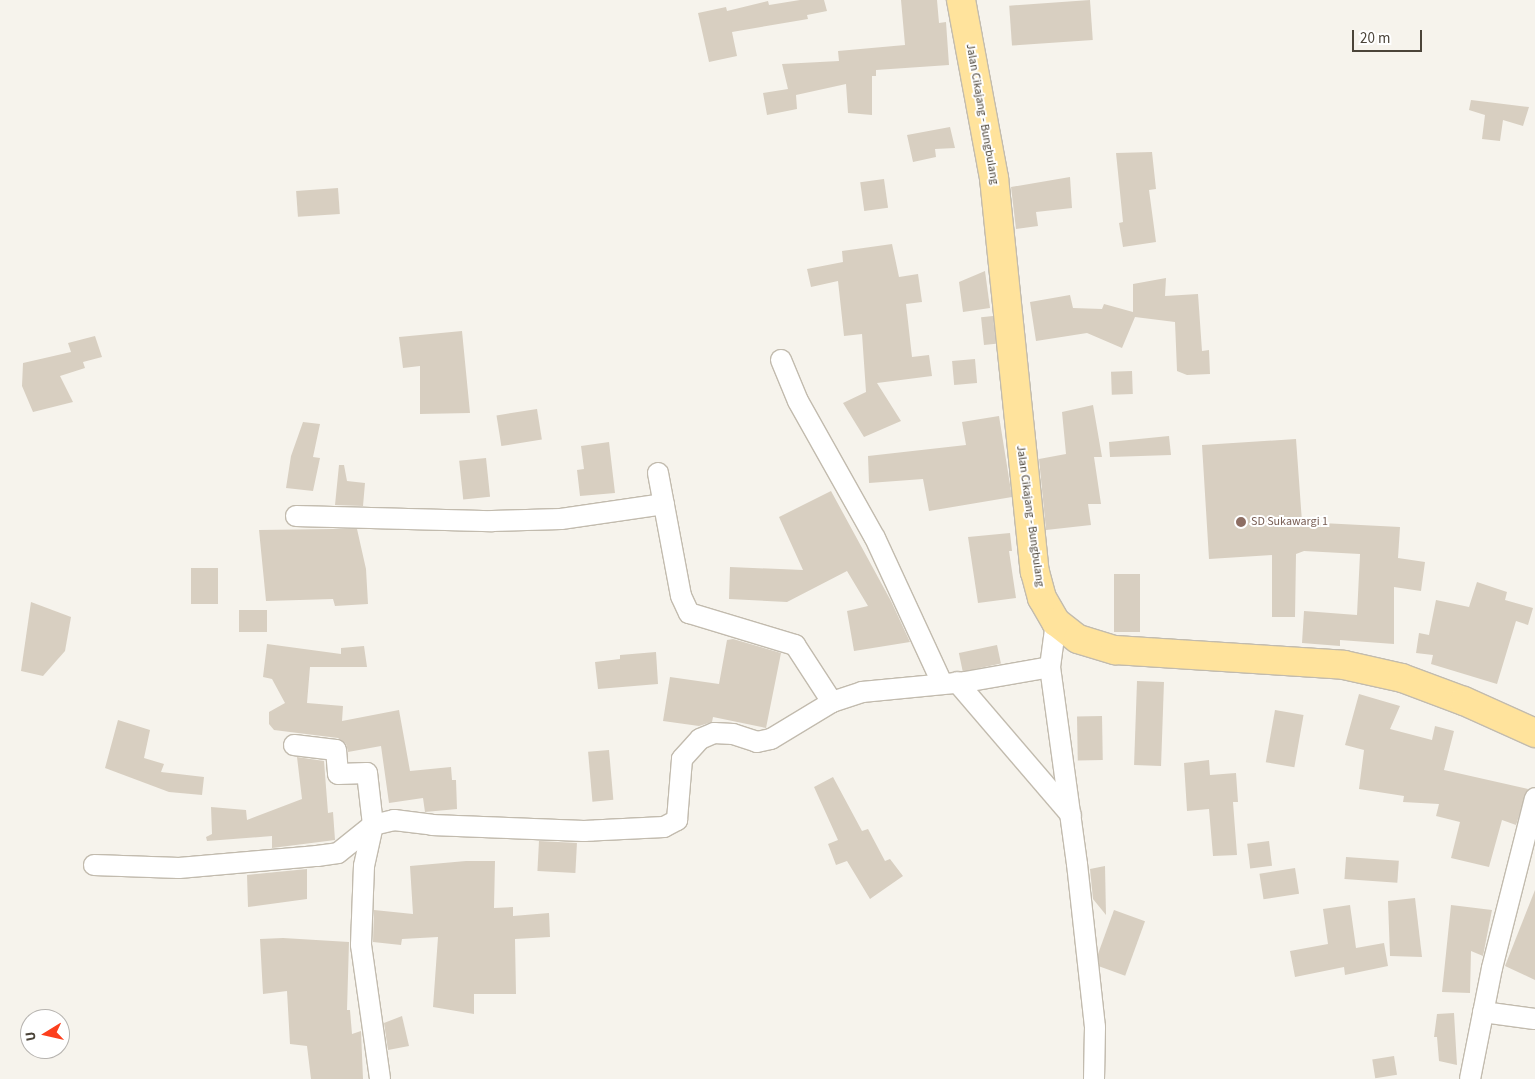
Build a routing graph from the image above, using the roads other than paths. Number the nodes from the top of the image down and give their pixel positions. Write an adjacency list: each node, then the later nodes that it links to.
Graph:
1 (961, 0): 6 (main road, Jalan Cikajang - Bungbulang)
2 (781, 360): 8 (street)
3 (658, 473): 4 (street)
4 (664, 504): 5 (street); 9 (street)
5 (296, 516)
6 (1056, 622): 7 (street); 10 (main road, Jalan Cikajang - Bungbulang)
7 (1050, 667): 8 (street); 13 (street)
8 (950, 682): 9 (street); 13 (street)
9 (832, 702): 14 (street)
10 (1535, 733)
11 (294, 745): 14 (street)
12 (1535, 798): 16 (street)
13 (1071, 815): 19 (street)
14 (373, 825): 15 (street); 18 (street)
15 (94, 866)
16 (1483, 1012): 17 (street); 20 (street)
17 (1535, 1019)
18 (380, 1079)
19 (1094, 1079)
20 (1470, 1079)

